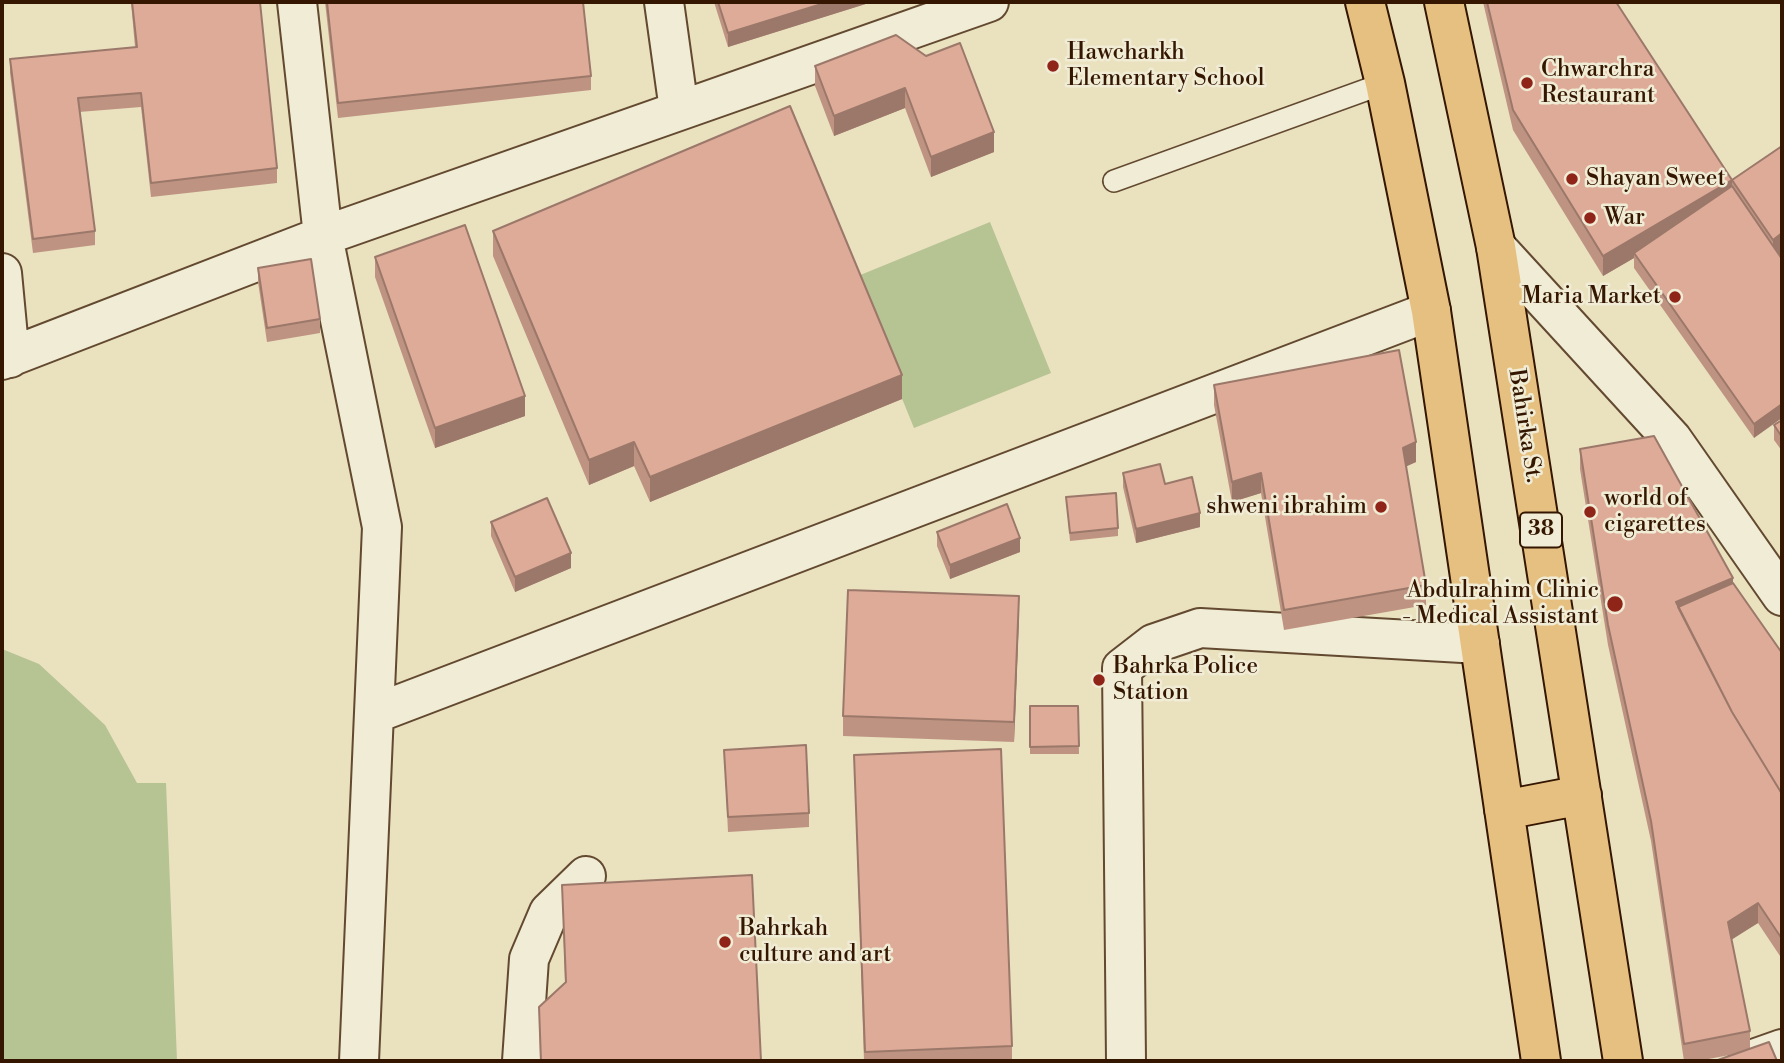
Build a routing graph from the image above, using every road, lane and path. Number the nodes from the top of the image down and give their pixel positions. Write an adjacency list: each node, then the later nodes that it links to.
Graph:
1 (298, 2): 9 (street)
2 (664, 2): 7 (street)
3 (989, 2): 7 (street)
4 (1364, 2): 6 (main road)
5 (1444, 2): 10 (main road, Bahirka St. / 38)
6 (1385, 83): 8 (lane); 12 (main road)
7 (679, 110): 9 (street)
8 (1114, 181)
9 (323, 236): 13 (street); 16 (street)
10 (1496, 247): 14 (street); 17 (main road, Bahirka St. / 38)
11 (2, 273): 13 (street)
12 (1431, 311): 15 (main road); 16 (street)
13 (6, 359)
14 (1782, 596)
15 (1480, 644): 18 (main road); 23 (street)
16 (374, 714): 21 (street)
17 (1582, 795): 18 (main road); 25 (main road, Bahirka St. / 38)
18 (1504, 810): 24 (main road)
19 (586, 876): 22 (street)
20 (1782, 1049): 26 (street)
21 (359, 1061)
22 (522, 1061)
23 (1126, 1061)
24 (1541, 1061)
25 (1623, 1061)
26 (1748, 1061)

